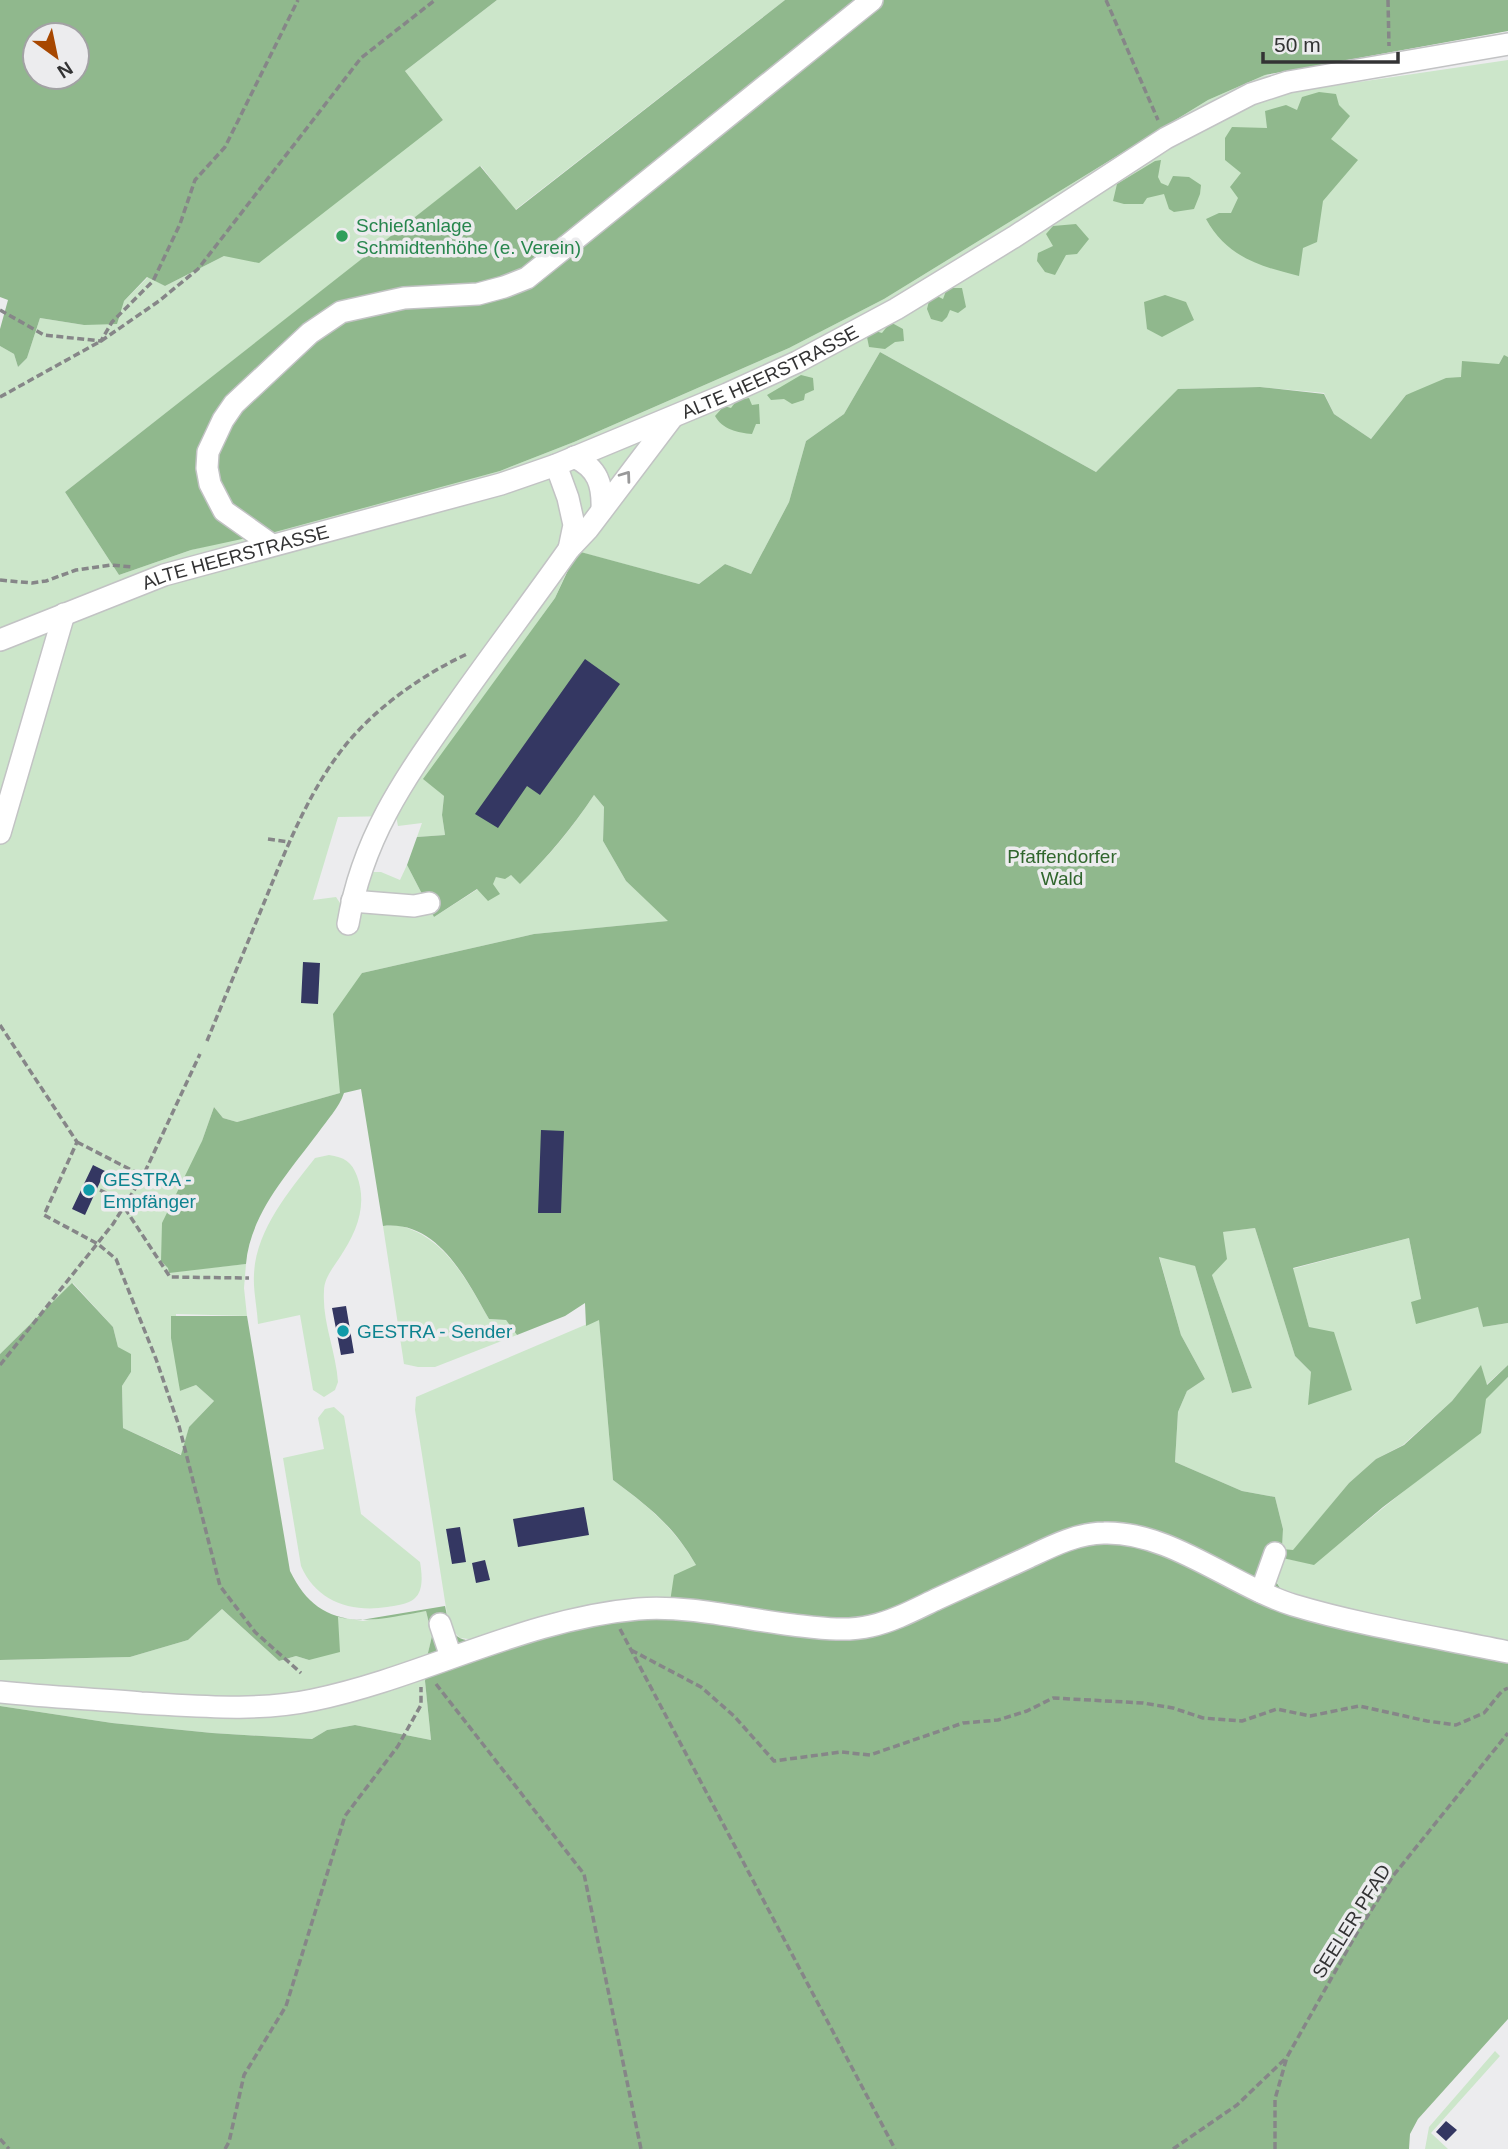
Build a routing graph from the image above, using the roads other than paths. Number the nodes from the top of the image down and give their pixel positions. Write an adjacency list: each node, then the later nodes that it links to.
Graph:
1 (872, 0): 6 (street)
2 (1508, 44): 3 (street, ALTE HEERSTRASSE)
3 (674, 416): 4 (street, ALTE HEERSTRASSE); 5 (street, one-way to 3)
4 (565, 461): 5 (street); 6 (street, ALTE HEERSTRASSE); 7 (street)
5 (602, 510): 7 (street)
6 (272, 545): 8 (street, ALTE HEERSTRASSE)
7 (569, 549): 12 (street)
8 (64, 614): 9 (street, ALTE HEERSTRASSE); 10 (street)
9 (0, 640)
10 (9, 765): 11 (street)
11 (0, 833)
12 (352, 901): 13 (street); 14 (street)
13 (429, 903)
14 (348, 924)
15 (1275, 1553): 16 (street)
16 (1261, 1591): 18 (street); 19 (street)
17 (440, 1624): 19 (street)
18 (1508, 1652)
19 (451, 1657): 20 (street)
20 (0, 1692)

